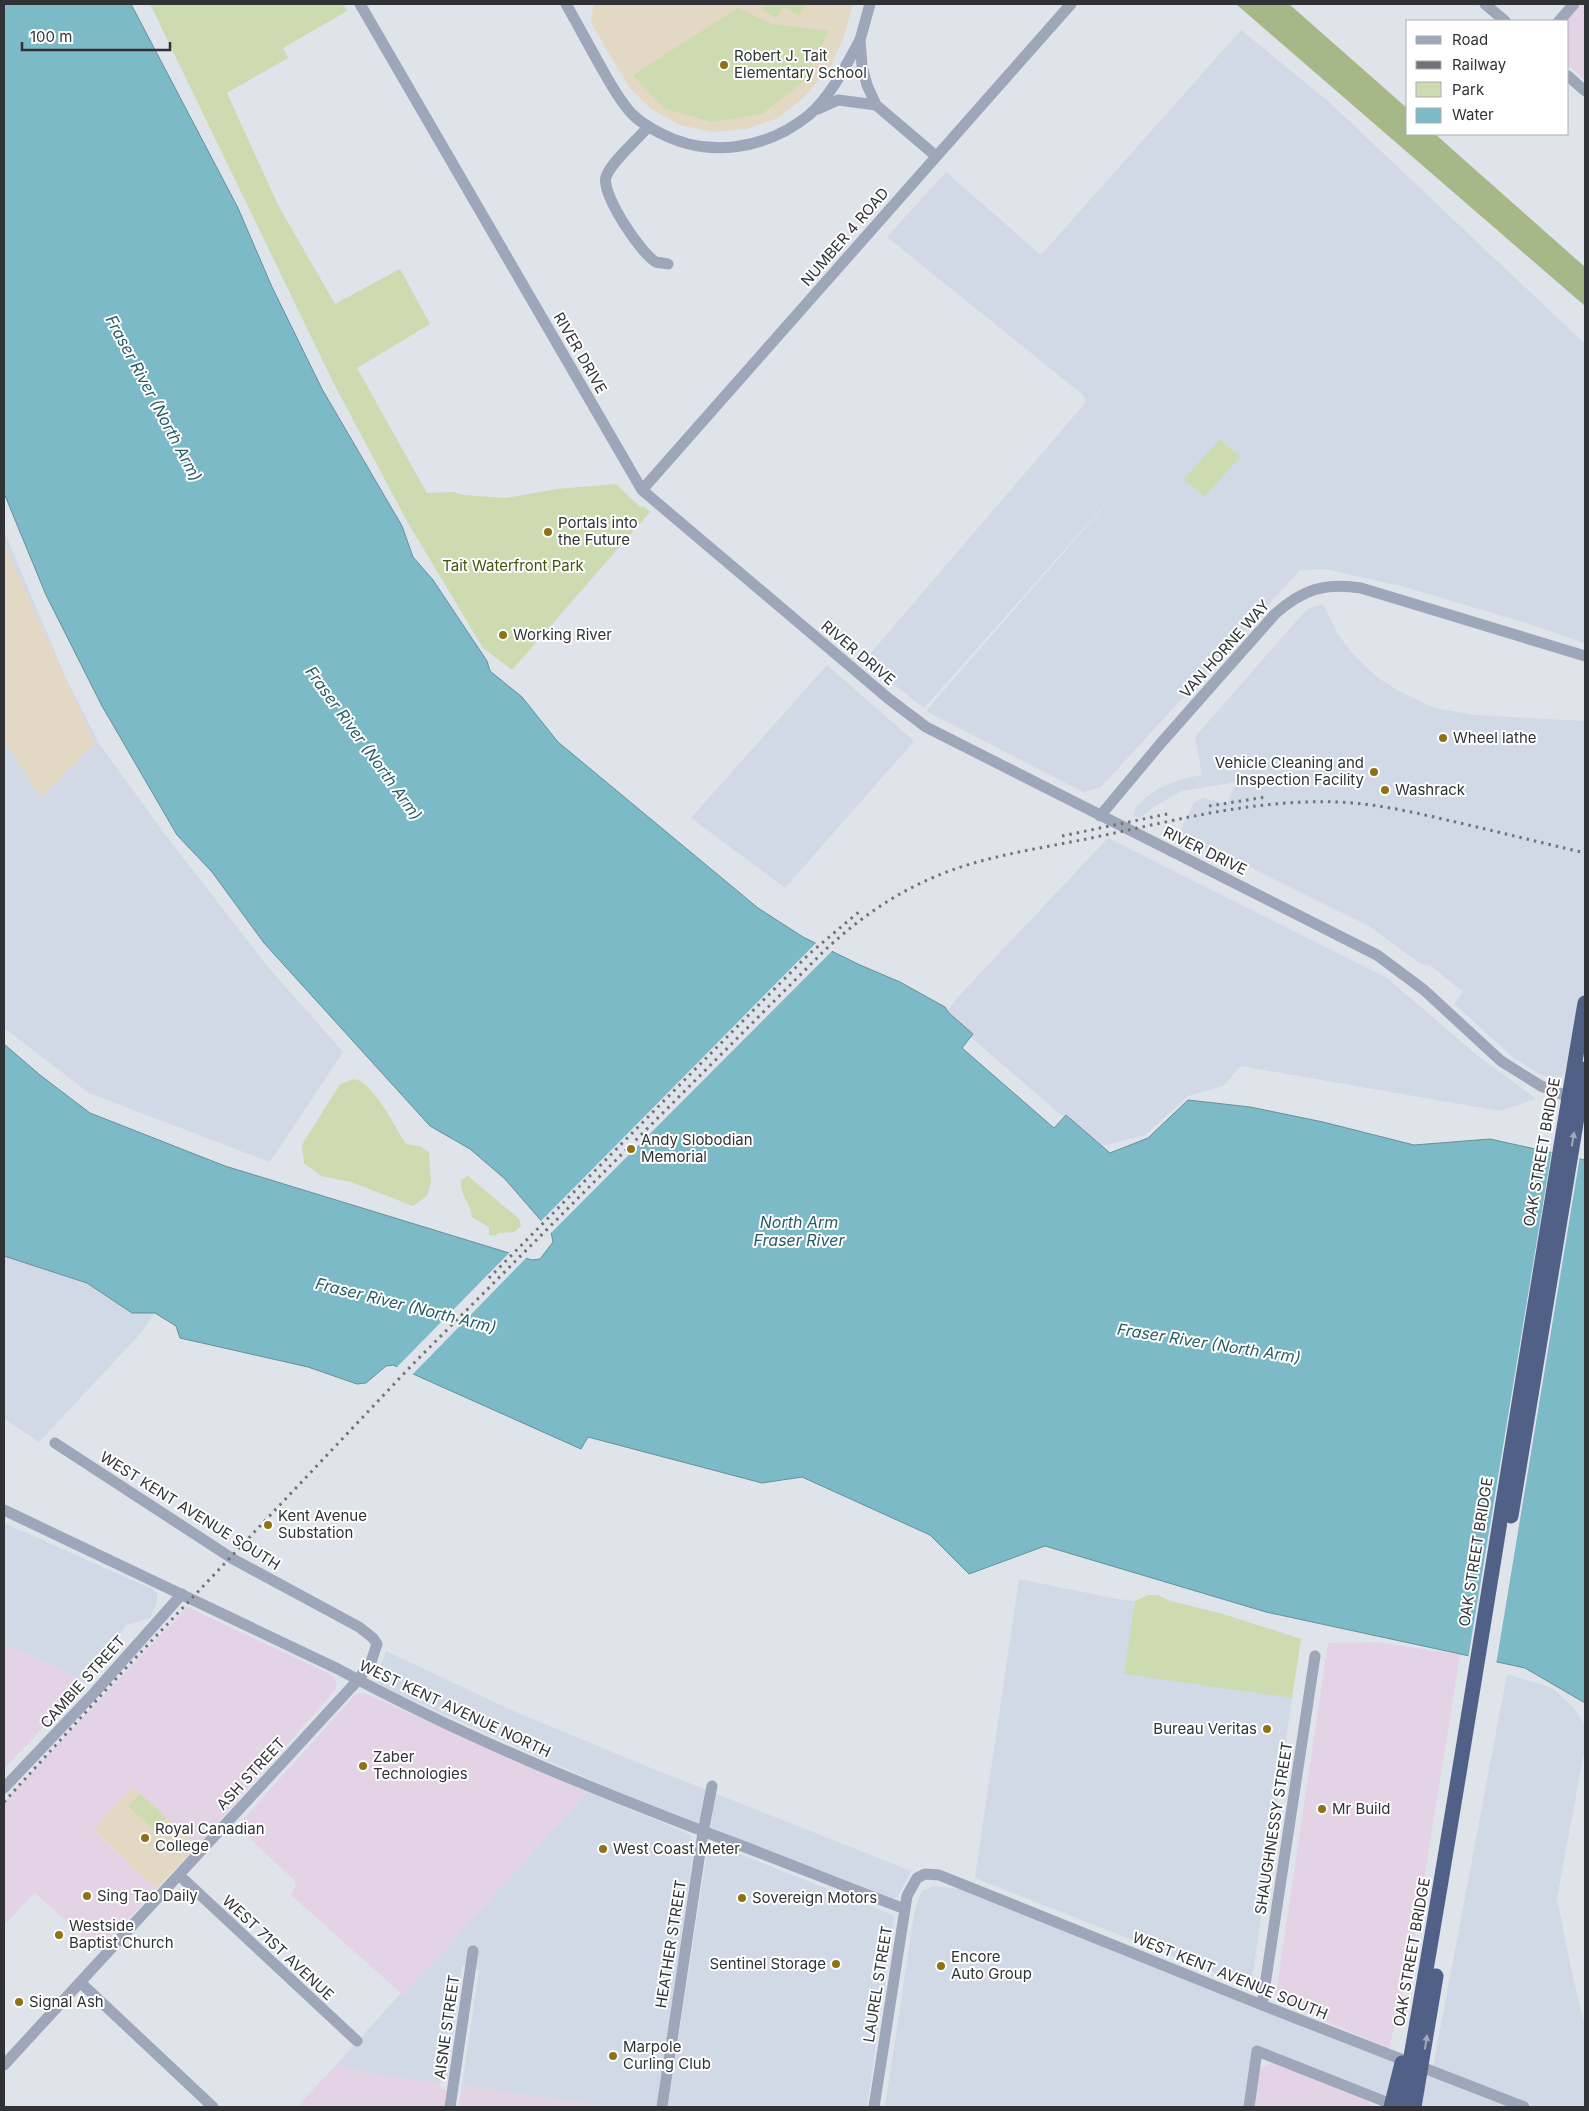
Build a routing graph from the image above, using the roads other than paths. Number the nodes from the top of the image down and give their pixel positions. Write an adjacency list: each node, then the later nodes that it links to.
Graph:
1 (360, 4): 17 (street, RIVER DRIVE)
2 (870, 4): 9 (street)
3 (1071, 4): 15 (street, NUMBER 4 ROAD)
4 (1485, 4): 7 (street)
5 (1574, 4): 8 (street)
6 (570, 5): 14 (street)
7 (1504, 20)
8 (1560, 20)
9 (860, 40): 12 (street); 13 (street)
10 (1569, 77): 11 (street)
11 (1585, 91)
12 (876, 105): 13 (street); 15 (street)
13 (809, 114): 14 (street)
14 (648, 127): 16 (street)
15 (936, 156): 17 (street, NUMBER 4 ROAD)
16 (668, 264)
17 (642, 490): 19 (street, RIVER DRIVE)
18 (1585, 656): 19 (street, VAN HORNE WAY)
19 (1100, 816): 22 (street, RIVER DRIVE)
20 (1585, 1003): 37 (highway, OAK STREET BRIDGE)
21 (1585, 1069): 47 (highway, OAK STREET BRIDGE, one-way to 21)
22 (1585, 1104)
23 (54, 1443): 27 (street, WEST KENT AVENUE SOUTH)
24 (4, 1510): 25 (street, WEST KENT AVENUE NORTH)
25 (182, 1594): 27 (street, WEST KENT AVENUE NORTH); 29 (street, CAMBIE STREET)
26 (1315, 1656): 36 (street, SHAUGHNESSY STREET)
27 (358, 1680): 30 (street, WEST KENT AVENUE NORTH); 32 (street, ASH STREET)
28 (712, 1786): 30 (street, HEATHER STREET)
29 (4, 1788)
30 (703, 1832): 33 (street, WEST KENT AVENUE NORTH); 42 (street, HEATHER STREET)
31 (926, 1874): 33 (street, LAUREL STREET); 36 (street, WEST KENT AVENUE SOUTH)
32 (179, 1875): 35 (street, ASH STREET); 38 (street, WEST 71ST AVENUE)
33 (905, 1909): 43 (street, LAUREL STREET)
34 (473, 1952): 41 (street, AISNE STREET)
35 (81, 1983): 39 (street, ASH STREET); 40 (street)
36 (1262, 2005): 48 (street, WEST KENT AVENUE SOUTH)
37 (1416, 2030): 45 (highway); 46 (highway, OAK STREET BRIDGE)
38 (357, 2041)
39 (4, 2065)
40 (213, 2107)
41 (450, 2107)
42 (662, 2107)
43 (874, 2107)
44 (1249, 2107): 46 (street)
45 (1391, 2107)
46 (1401, 2107)
47 (1414, 2107)
48 (1524, 2107)

